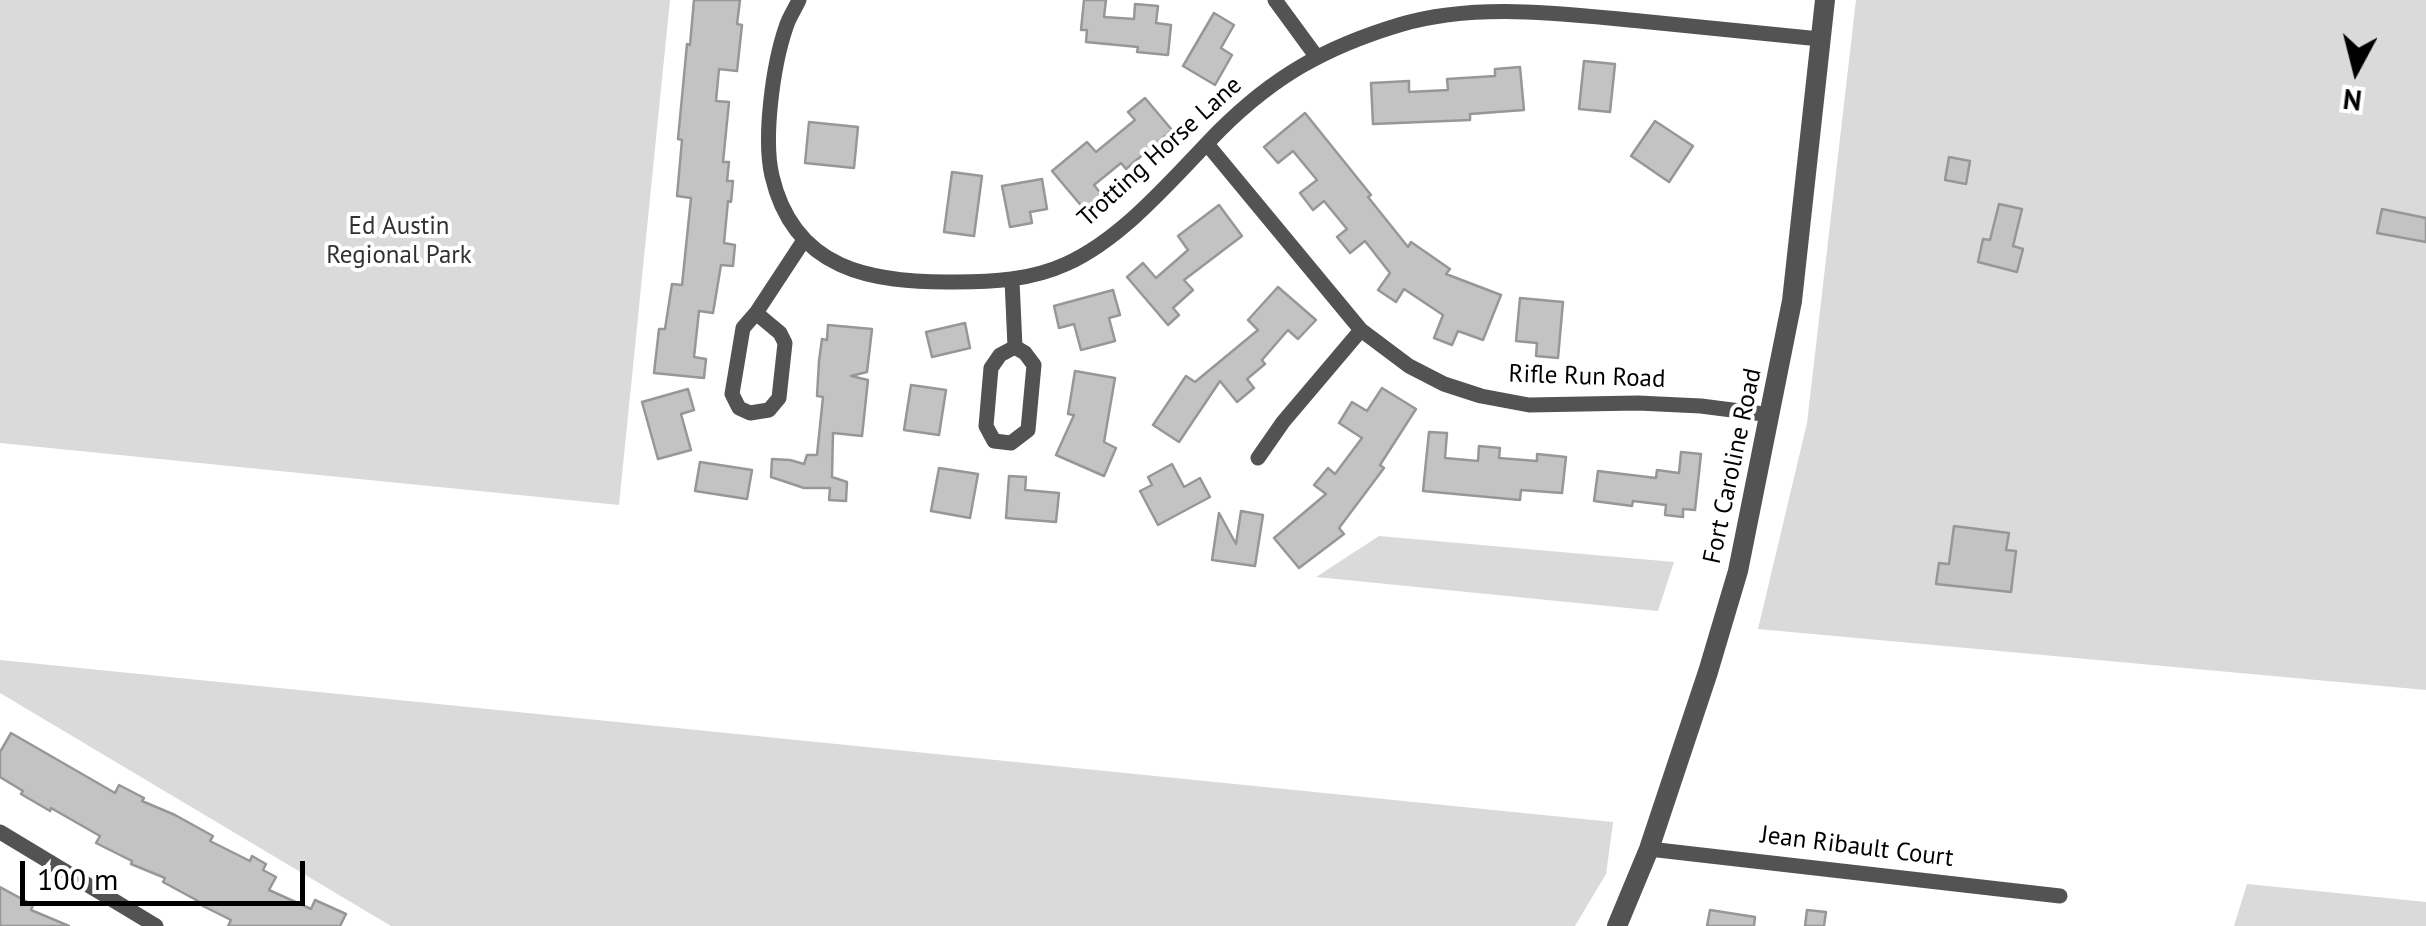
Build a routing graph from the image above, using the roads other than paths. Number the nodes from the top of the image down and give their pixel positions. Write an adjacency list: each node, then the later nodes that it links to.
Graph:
1 (800, 0): 7 (street)
2 (1274, 0): 5 (street)
3 (1825, 0): 4 (street, Fort Caroline Road)
4 (1820, 39): 5 (street, Trotting Horse Lane); 12 (street, Fort Caroline Road)
5 (1316, 56): 6 (street, Trotting Horse Lane)
6 (1208, 144): 8 (street, Trotting Horse Lane); 10 (street, Rifle Run Road)
7 (804, 240): 8 (street, Trotting Horse Lane); 9 (street)
8 (1012, 280): 11 (street)
9 (756, 313): 9 (street)
10 (1361, 330): 12 (street, Rifle Run Road); 13 (street)
11 (1015, 347): 11 (street)
12 (1771, 415): 15 (street, Fort Caroline Road)
13 (1258, 458)
14 (0, 832): 17 (street)
15 (1649, 848): 16 (street, Jean Ribault Court); 18 (street, Fort Caroline Road)
16 (2060, 896)
17 (156, 926)
18 (1617, 926)

